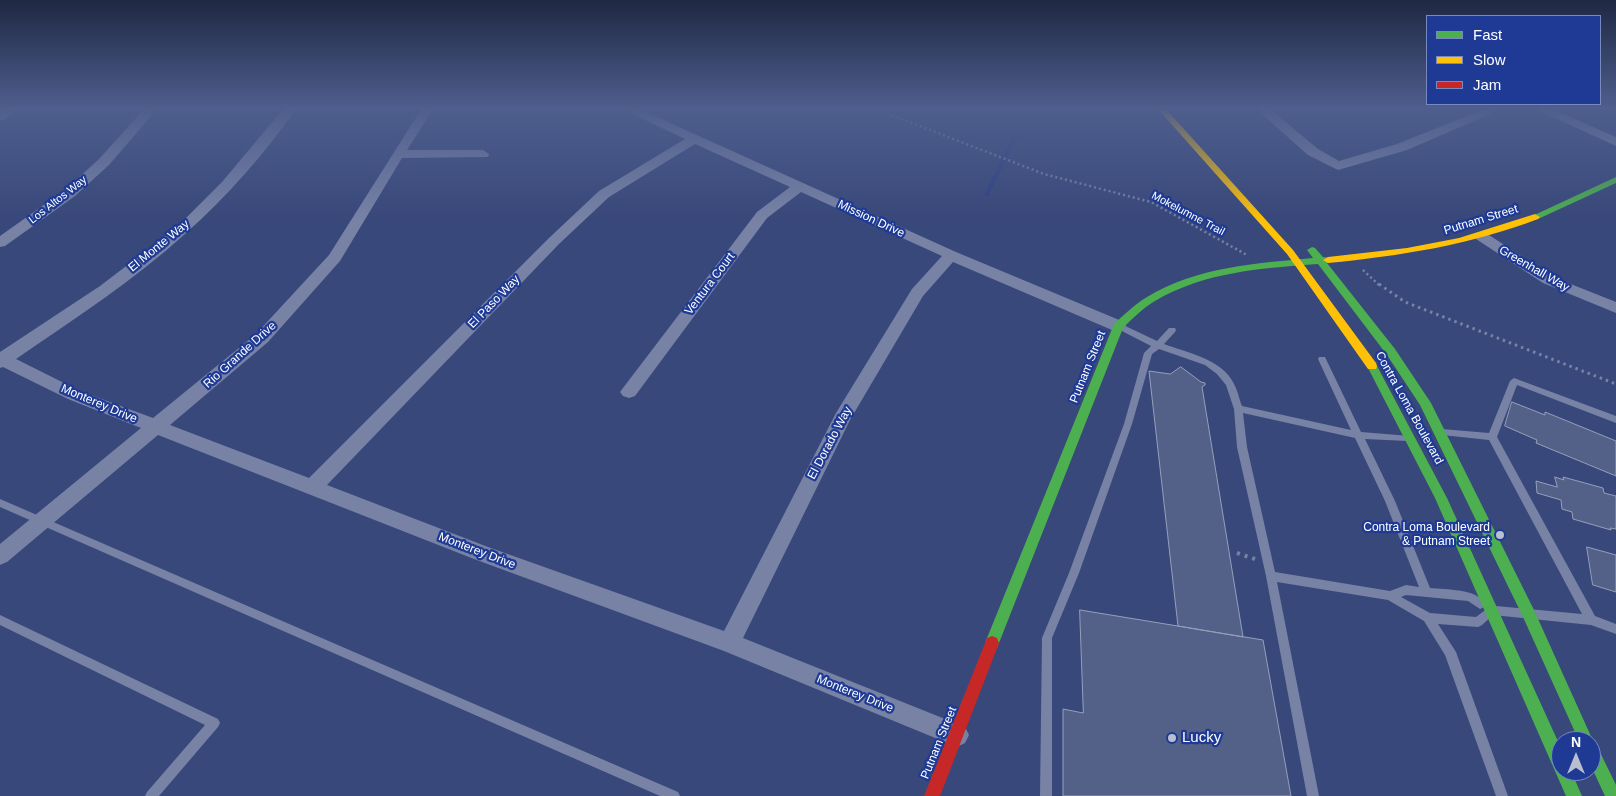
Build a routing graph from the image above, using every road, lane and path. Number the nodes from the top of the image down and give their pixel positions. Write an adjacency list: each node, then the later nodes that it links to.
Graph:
1 (119, 145): 16 (street, Los Altos Way)
2 (260, 145): 27 (street, El Monte Way)
3 (404, 145): 10 (street, Rio Grande Drive)
4 (685, 145): 37 (street, El Paso Way)
5 (709, 145): 13 (street, Mission Drive)
6 (971, 145): 21 (path, Mokelumne Trail)
7 (1194, 145): 20 (main road, Contra Loma Boulevard)
8 (1305, 145): 9 (street)
9 (1407, 145)
10 (398, 154): 11 (street); 32 (street, Rio Grande Drive)
11 (482, 154)
12 (1616, 180): 14 (main road, Putnam Street)
13 (800, 186): 17 (street, Mission Drive); 29 (street, Ventura Court)
14 (1481, 236): 18 (main road, Putnam Street); 22 (street, Greenhall Way)
15 (1305, 242): 19 (main road, Contra Loma Boulevard)
16 (0, 243)
17 (951, 255): 23 (street, Mission Drive); 52 (street, El Dorado Way)
18 (1351, 258): 19 (main road, Putnam Street); 28 (path)
19 (1322, 260): 20 (main road, Putnam Street); 33 (main road, Contra Loma Boulevard)
20 (1298, 262): 21 (main road, Putnam Street); 36 (main road, Contra Loma Boulevard)
21 (1264, 267): 23 (main road, Putnam Street)
22 (1616, 308)
23 (1118, 326): 25 (lane); 54 (main road, Putnam Street)
24 (1172, 330): 25 (lane)
25 (1157, 345): 30 (lane); 62 (lane)
26 (1322, 359): 34 (lane)
27 (1, 360): 32 (street, Monterey Drive)
28 (1616, 384)
29 (629, 392)
30 (1238, 409): 34 (lane); 42 (lane)
31 (1616, 420): 35 (lane)
32 (156, 428): 37 (street, Monterey Drive); 39 (street, Rio Grande Drive)
33 (1440, 432): 35 (lane); 47 (main road, Contra Loma Boulevard)
34 (1359, 435): 36 (lane); 44 (lane)
35 (1492, 437): 50 (lane)
36 (1410, 438): 46 (main road, Contra Loma Boulevard)
37 (312, 488): 52 (street, Monterey Drive)
38 (0, 503): 39 (lane)
39 (42, 521): 41 (street, Rio Grande Drive); 60 (lane)
40 (1237, 553): 42 (path)
41 (0, 556)
42 (1268, 561): 43 (lane)
43 (1271, 576): 45 (lane); 63 (lane)
44 (1426, 592): 45 (lane); 46 (lane)
45 (1390, 596): 48 (lane)
46 (1491, 611): 47 (lane); 48 (lane); 55 (main road, Contra Loma Boulevard)
47 (1529, 614): 50 (lane); 53 (main road, Contra Loma Boulevard)
48 (1428, 618): 64 (lane)
49 (0, 620): 59 (lane)
50 (1591, 620): 51 (lane)
51 (1616, 628)
52 (729, 643): 54 (street, Monterey Drive)
53 (1582, 731)
54 (957, 735): 61 (main road, Putnam Street)
55 (1551, 744)
56 (1601, 771): 65 (main road)
57 (1566, 781): 58 (main road)
58 (1570, 793)
59 (151, 796)
60 (674, 796)
61 (932, 796)
62 (1046, 796)
63 (1313, 796)
64 (1502, 796)
65 (1612, 796)

